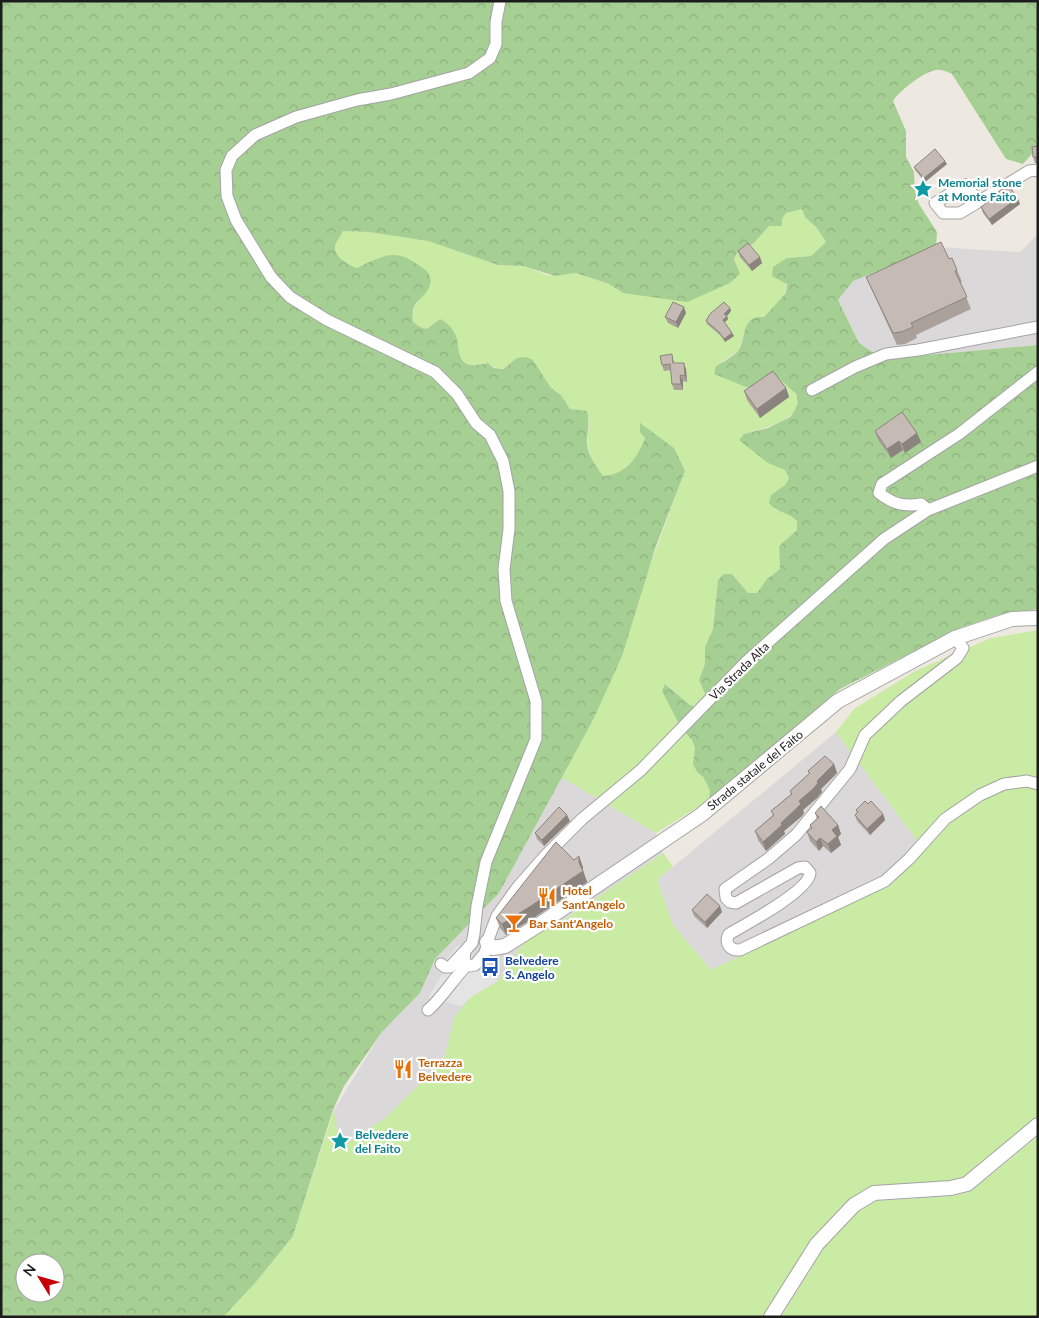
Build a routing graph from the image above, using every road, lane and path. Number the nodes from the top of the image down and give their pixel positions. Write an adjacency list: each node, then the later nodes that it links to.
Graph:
1 (500, 1): 13 (street)
2 (1038, 170): 3 (street)
3 (979, 201)
4 (1038, 327): 6 (street)
5 (1038, 372): 8 (street)
6 (812, 390)
7 (1038, 466): 8 (street, Via Strada Alta)
8 (928, 510): 12 (street, Via Strada Alta)
9 (1038, 618): 10 (street, Strada statale del Faito)
10 (954, 638): 11 (street); 12 (street, Strada statale del Faito)
11 (1038, 784)
12 (488, 939): 15 (street, Via Strada Alta)
13 (465, 951): 14 (street); 15 (street)
14 (441, 964)
15 (467, 965): 16 (street)
16 (428, 1010)
17 (1038, 1125): 18 (street)
18 (771, 1317)

